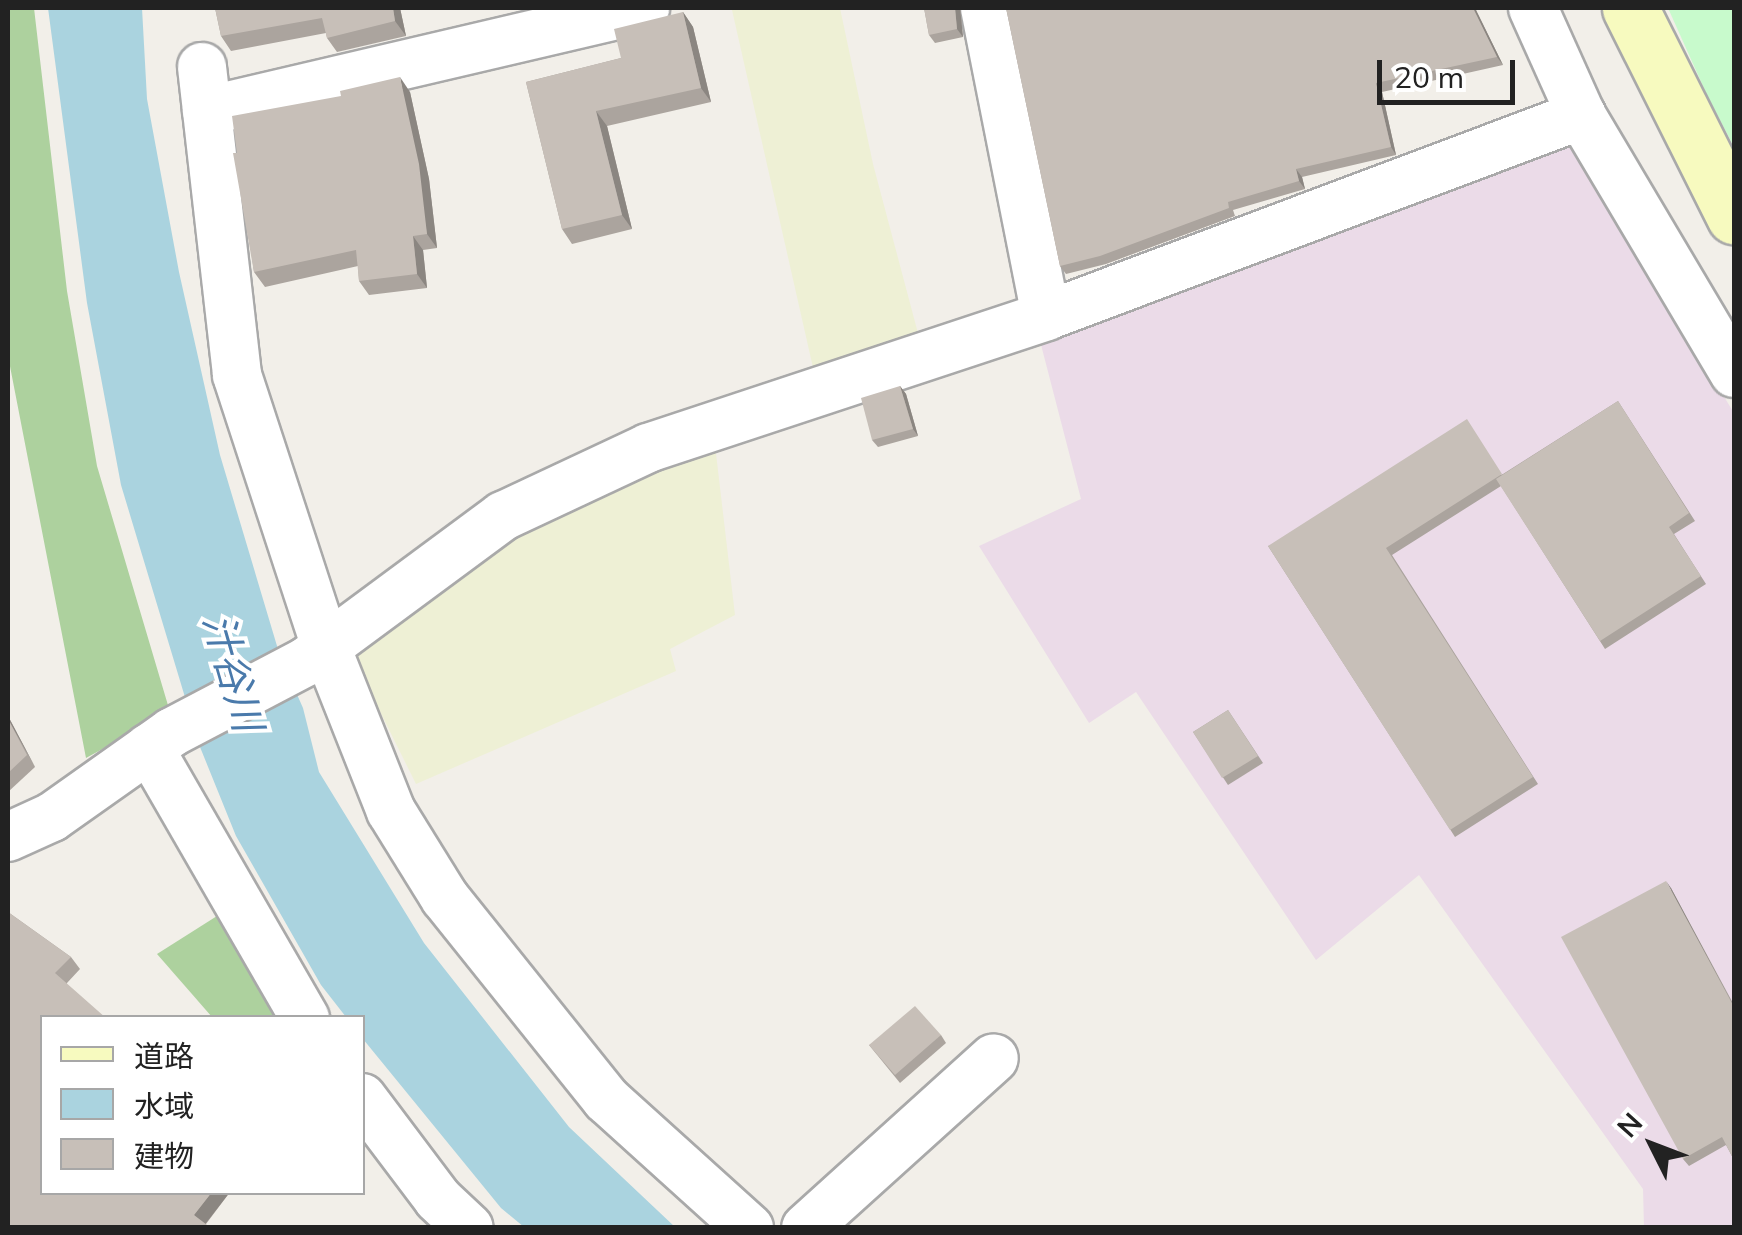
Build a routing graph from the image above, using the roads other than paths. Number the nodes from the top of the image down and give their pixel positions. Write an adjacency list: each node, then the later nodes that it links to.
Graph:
1 (645, 8): 9 (street)
2 (985, 8): 7 (street)
3 (1533, 8): 5 (street)
4 (1630, 8): 6 (street)
5 (1581, 115): 7 (street); 8 (street)
6 (1734, 216)
7 (1046, 316): 9 (street)
8 (1734, 373)
9 (316, 654): 10 (street); 16 (street)
10 (160, 740): 11 (street); 12 (street)
11 (8, 837)
12 (302, 1015)
13 (994, 1058): 17 (street)
14 (365, 1102): 15 (street)
15 (469, 1228)
16 (749, 1228)
17 (806, 1228)

